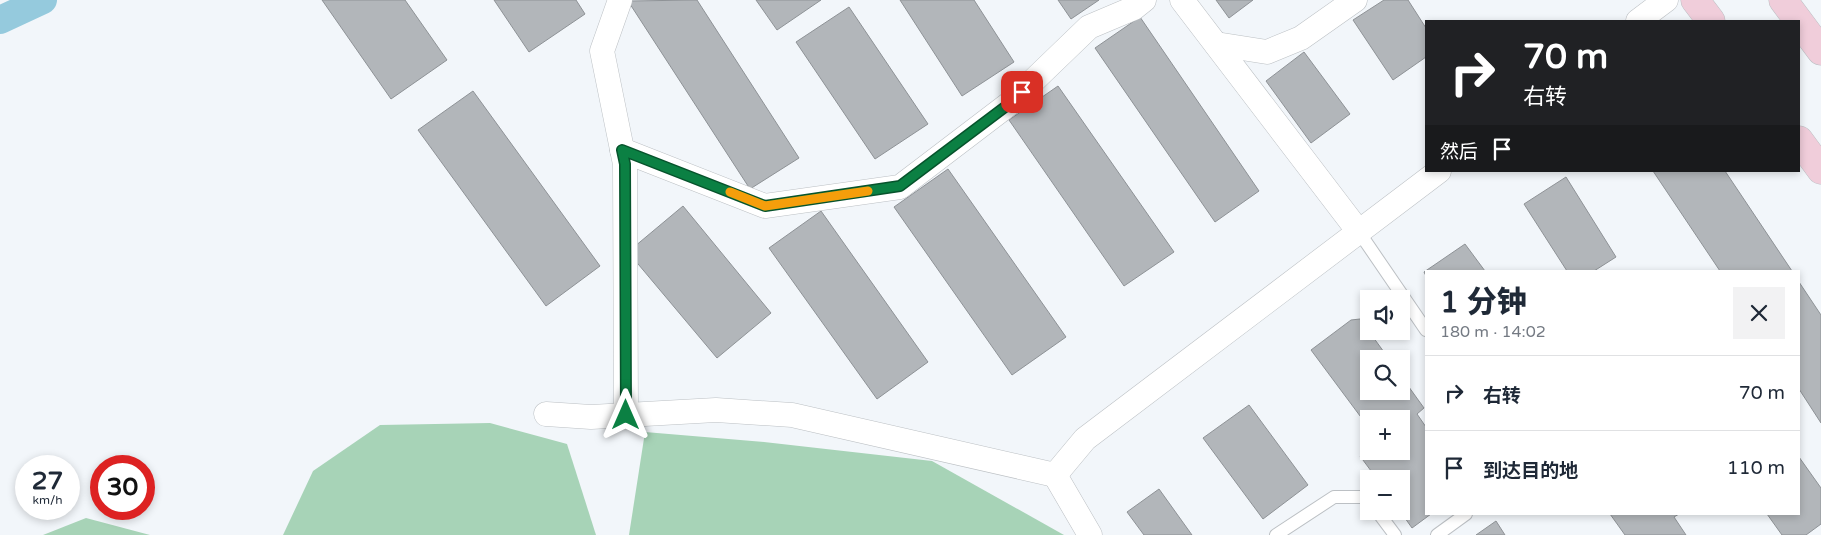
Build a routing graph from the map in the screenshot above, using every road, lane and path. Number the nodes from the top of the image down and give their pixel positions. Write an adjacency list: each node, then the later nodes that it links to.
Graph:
1 (620, 0): 15 (street)
2 (1144, 0): 15 (street)
3 (1182, 0): 12 (street)
4 (1354, 0): 12 (street)
5 (1666, 0): 8 (street)
6 (1695, 0): 9 (main road)
7 (1784, 0): 10 (main road)
8 (1639, 20)
9 (1710, 20)
10 (1799, 20)
11 (1800, 22): 13 (main road)
12 (1216, 44): 18 (street)
13 (1821, 51)
14 (1800, 141): 16 (main road)
15 (622, 150): 21 (street)
16 (1821, 170)
17 (1438, 172): 18 (street)
18 (1359, 232): 19 (lane); 22 (street)
19 (1425, 329)
20 (546, 414): 21 (street)
21 (626, 415): 22 (street)
22 (1055, 475): 26 (street)
23 (1360, 497): 27 (lane)
24 (1465, 515): 29 (lane)
25 (1384, 520): 28 (lane)
26 (1090, 535)
27 (1276, 535)
28 (1395, 535)
29 (1437, 535)

